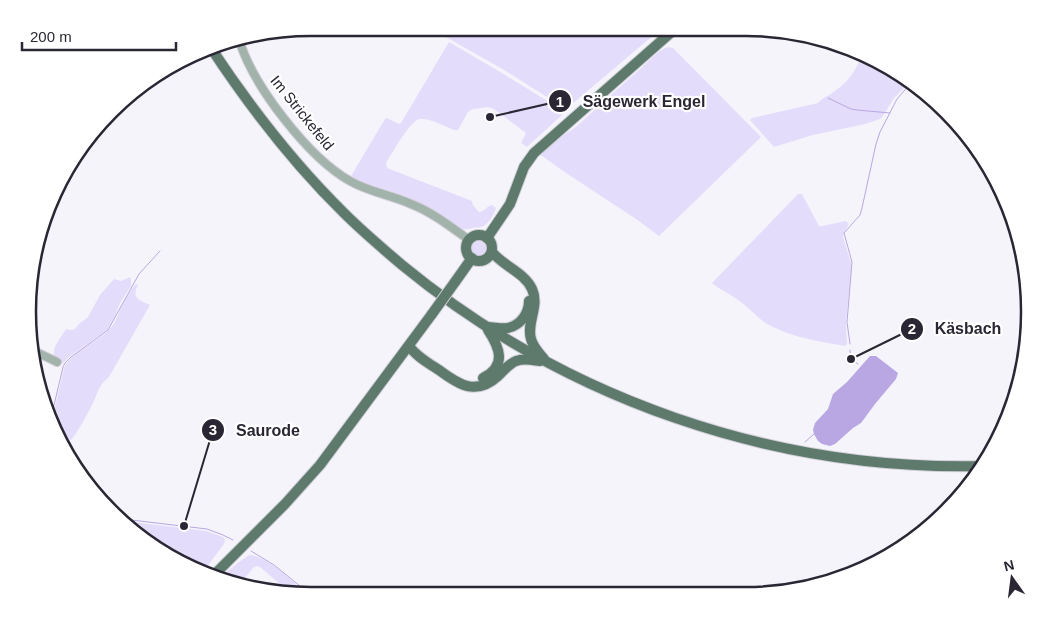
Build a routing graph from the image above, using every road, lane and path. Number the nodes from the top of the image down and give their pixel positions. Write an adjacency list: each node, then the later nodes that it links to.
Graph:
1 (667, 36): 4 (main road)
2 (241, 46): 5 (street, Im Strickefeld)
3 (215, 54): 8 (main road)
4 (487, 238): 5 (main road); 6 (main road)
5 (469, 240): 7 (main road)
6 (489, 255): 7 (main road); 8 (main road); 13 (main road)
7 (472, 258): 9 (main road, bridge)
8 (486, 327): 9 (main road); 13 (main road)
9 (410, 343): 11 (main road); 14 (main road)
10 (40, 354): 12 (street)
11 (421, 358): 13 (main road); 14 (main road)
12 (57, 362)
13 (546, 362): 15 (main road)
14 (395, 365): 16 (main road)
15 (973, 466)
16 (218, 570)

